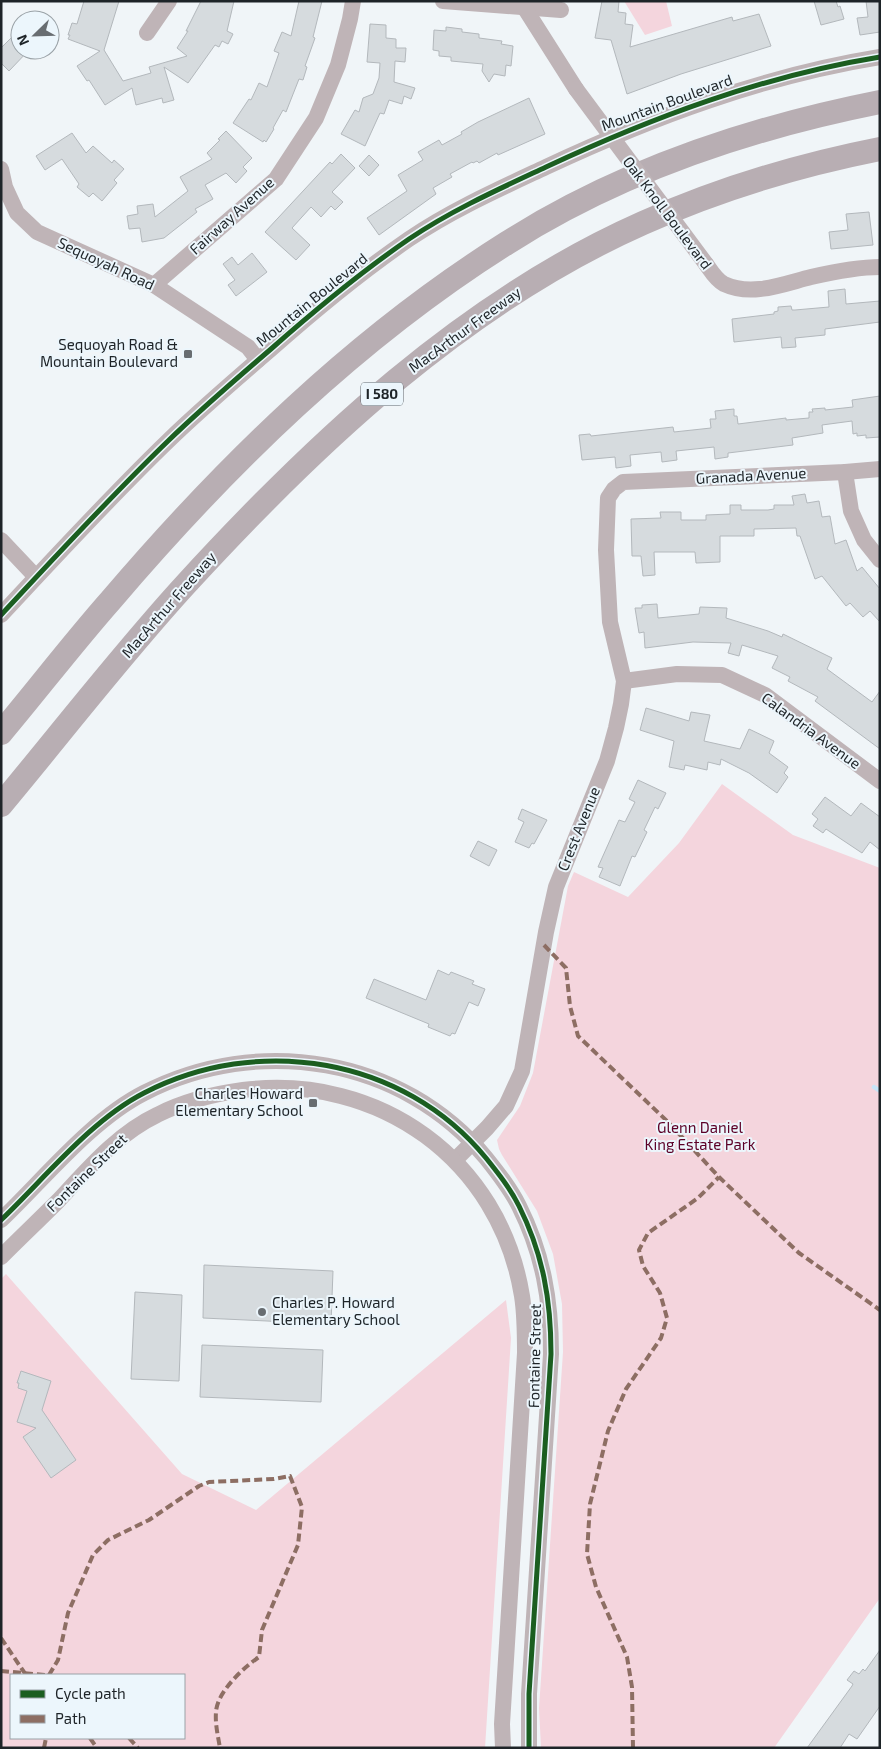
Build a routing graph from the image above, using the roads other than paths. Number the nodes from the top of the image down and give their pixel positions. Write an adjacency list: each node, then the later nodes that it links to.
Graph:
1 (169, 1): 6 (street)
2 (353, 1): 12 (street, Fairway Avenue)
3 (444, 1): 4 (street)
4 (524, 7): 5 (street); 11 (street, Oak Knoll Boulevard, bridge)
5 (561, 10)
6 (147, 33)
7 (880, 56): 13 (street, Mountain Boulevard)
8 (880, 102): 22 (highway)
9 (880, 149): 24 (highway, MacArthur Freeway / I 580)
10 (1, 169): 12 (street, Sequoyah Road)
11 (880, 267)
12 (154, 285): 13 (street, Sequoyah Road)
13 (258, 360): 19 (street, Mountain Boulevard)
14 (880, 469): 15 (street, Granada Avenue)
15 (845, 472): 16 (street, Granada Avenue); 18 (street)
16 (623, 482): 21 (street, Crest Avenue)
17 (1, 540): 19 (street)
18 (880, 560)
19 (36, 577): 20 (street, Mountain Boulevard)
20 (1, 615)
21 (624, 681): 23 (street, Calandria Avenue); 25 (street, Crest Avenue)
22 (1, 733)
23 (880, 781)
24 (1, 806)
25 (473, 1142): 26 (street, Crest Avenue); 27 (street, Fontaine Street); 30 (street, Fontaine Street)
26 (455, 1160): 28 (street, Fontaine Street); 29 (street, Fontaine Street)
27 (1, 1220)
28 (1, 1257)
29 (502, 1748)
30 (528, 1748)

